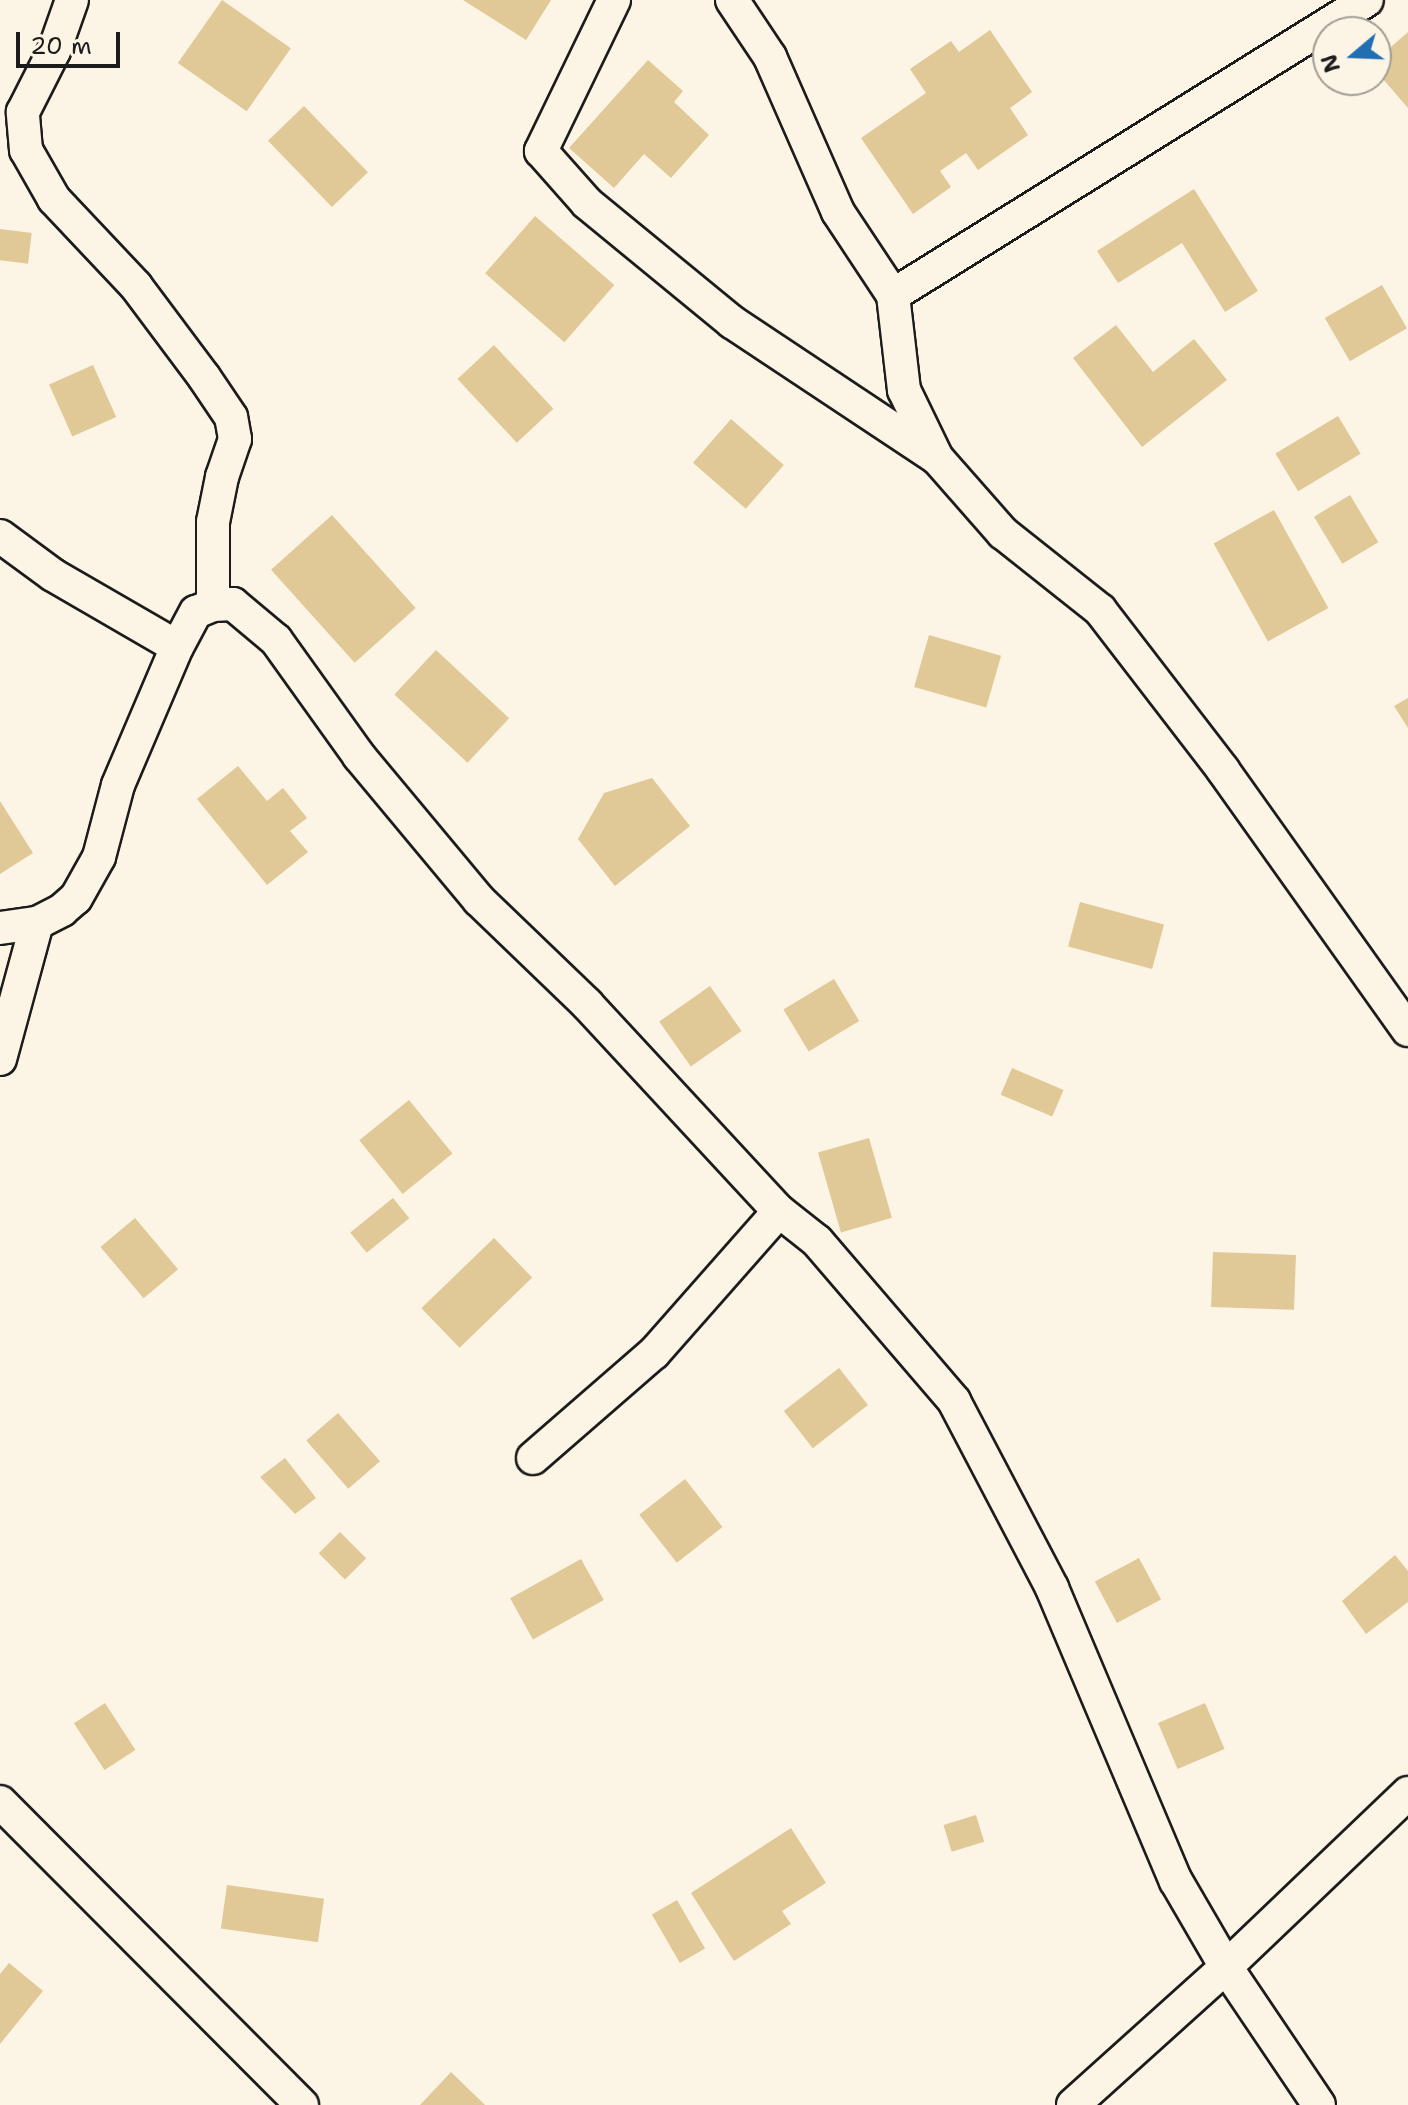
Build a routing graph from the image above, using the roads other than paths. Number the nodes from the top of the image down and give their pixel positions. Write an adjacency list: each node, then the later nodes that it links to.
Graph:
1 (72, 0): 8 (street)
2 (614, 0): 6 (street)
3 (732, 0): 5 (street)
4 (1367, 0): 5 (street)
5 (893, 295): 6 (street)
6 (937, 458): 12 (street)
7 (0, 536): 9 (street)
8 (213, 605): 9 (street); 14 (street)
9 (177, 647): 10 (street)
10 (37, 923): 11 (street); 13 (street)
11 (0, 928)
12 (1408, 1030)
13 (0, 1059)
14 (779, 1211): 15 (street); 18 (street)
15 (533, 1458)
16 (1408, 1793): 18 (street)
17 (0, 1802): 19 (street)
18 (1226, 1967): 20 (street); 21 (street)
19 (302, 2105)
20 (1073, 2105)
21 (1319, 2105)

